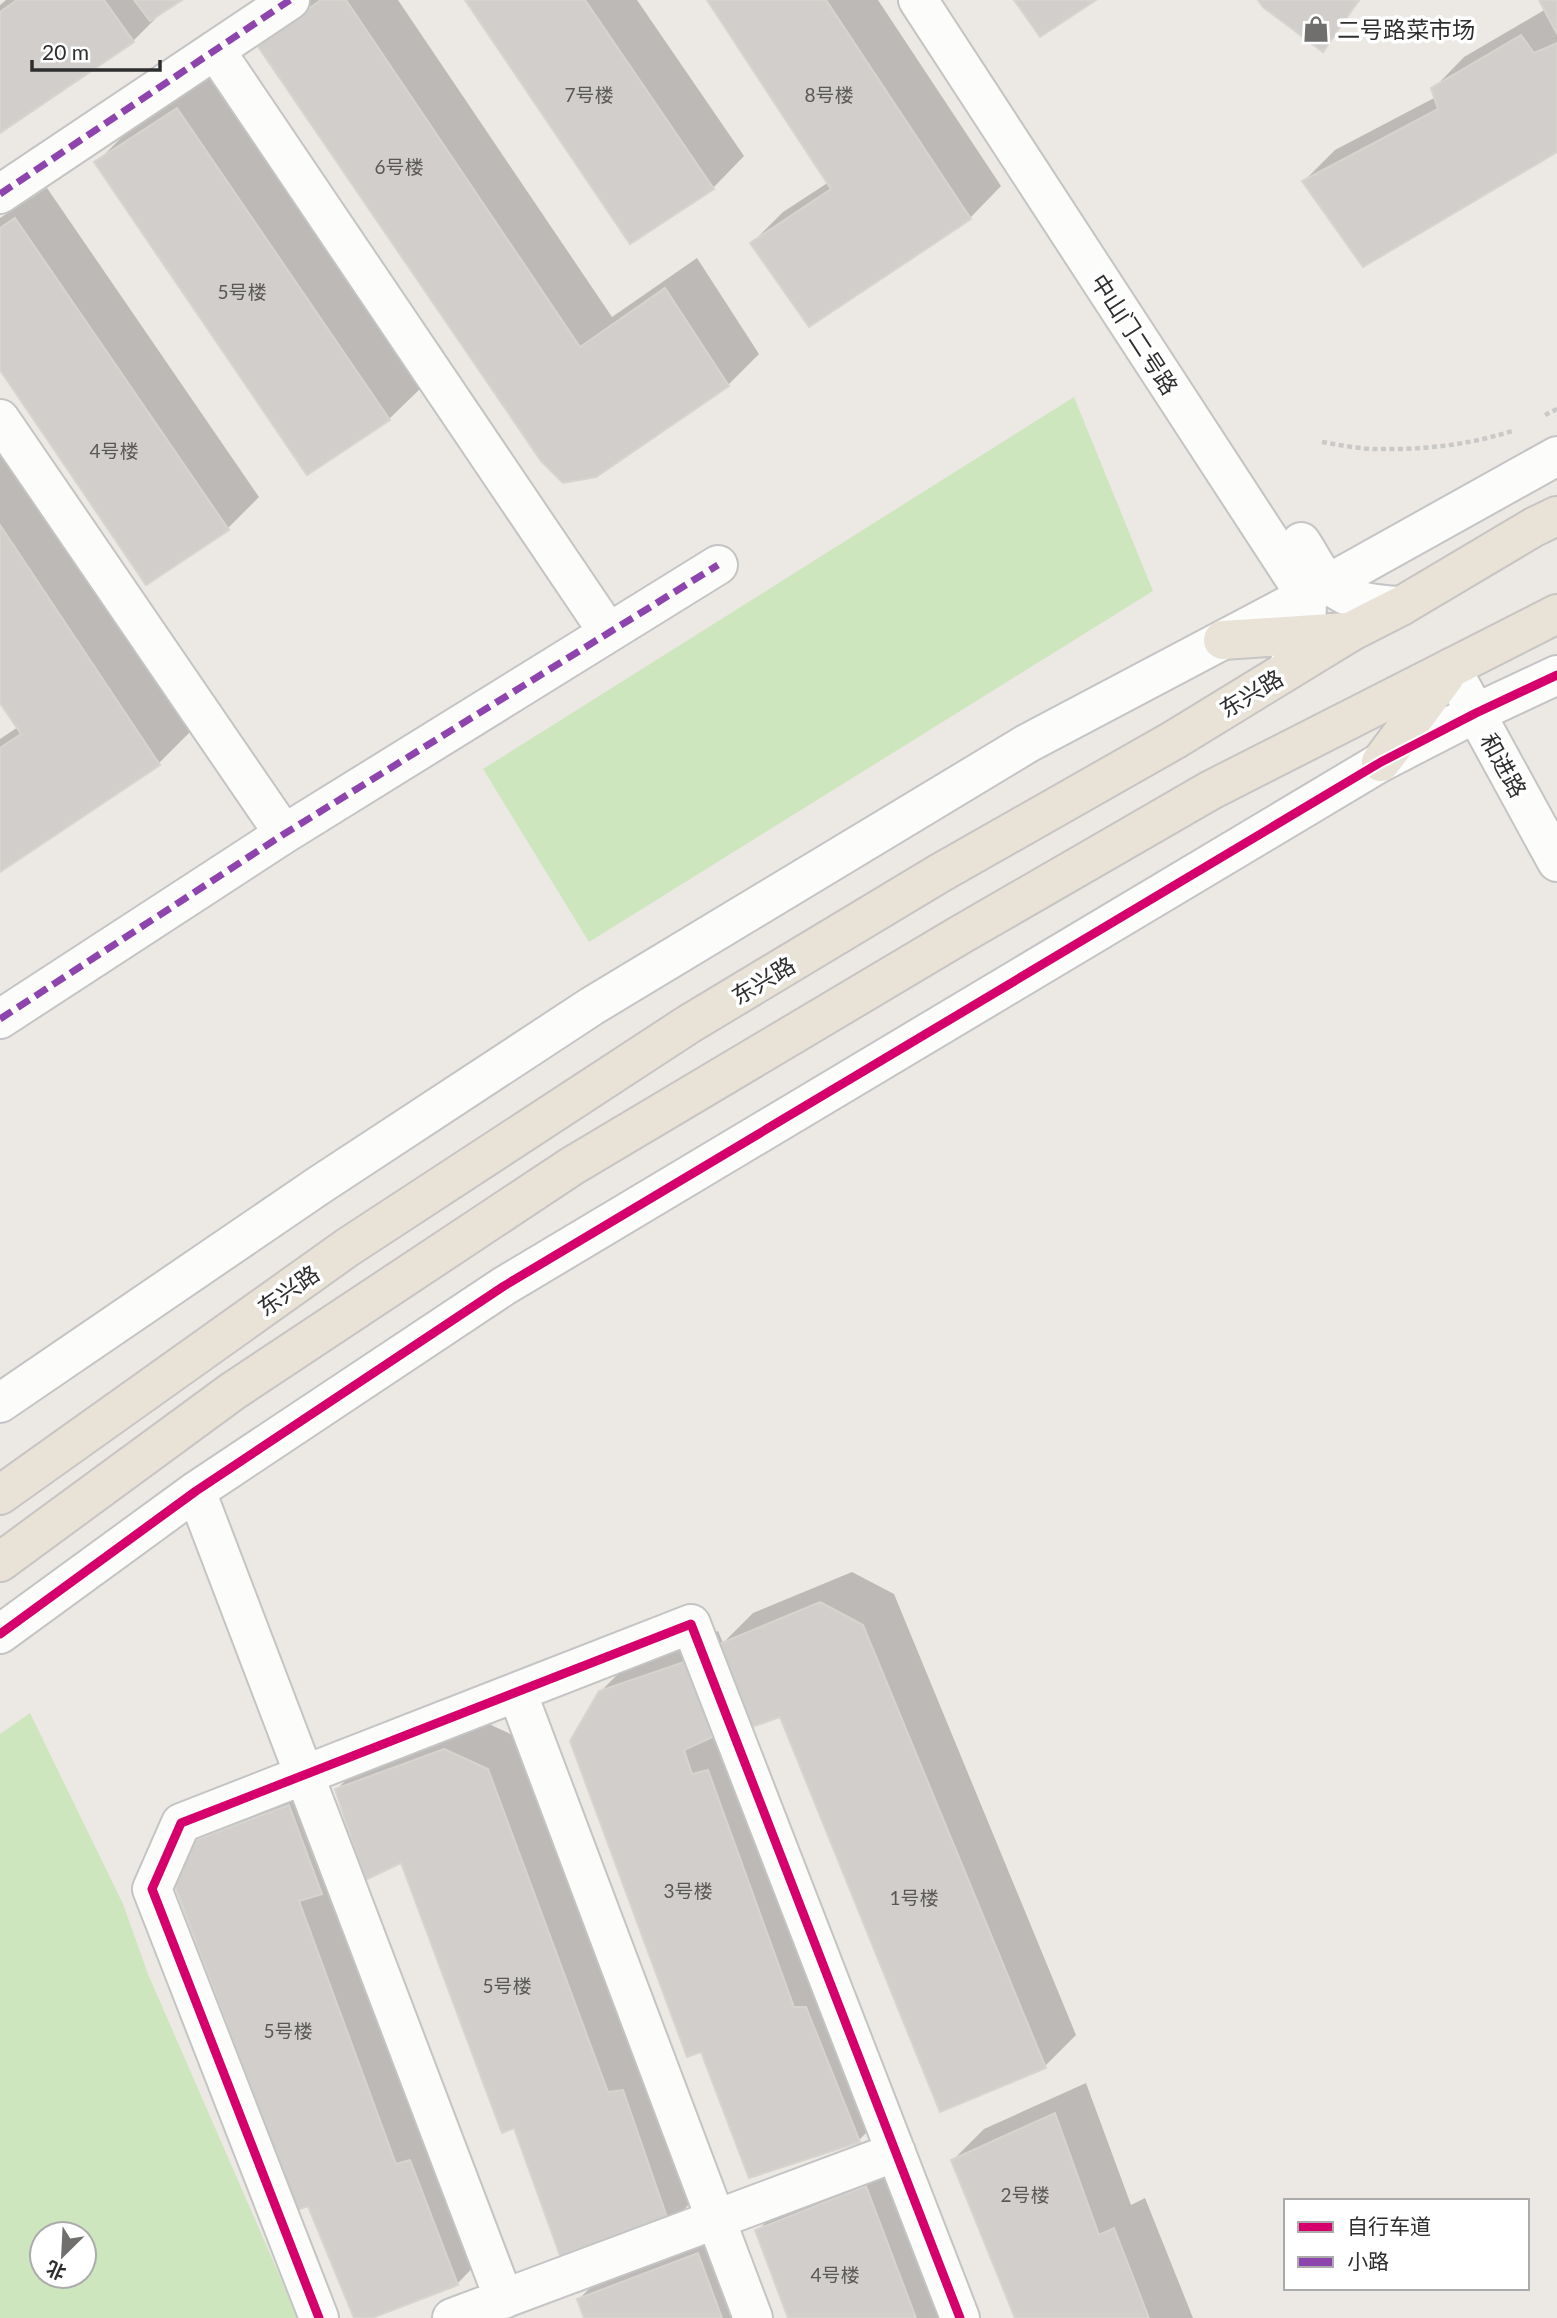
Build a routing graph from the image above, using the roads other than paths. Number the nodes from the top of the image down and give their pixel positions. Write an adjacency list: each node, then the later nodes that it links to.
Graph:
1 (290, 0): 4 (street)
2 (918, 0): 10 (street, 中山门二号路)
3 (942, 0): 10 (street, 中山门二号路)
4 (215, 50): 5 (street); 14 (street)
5 (0, 194)
6 (0, 419): 22 (street)
7 (1557, 456): 10 (street)
8 (1557, 516): 11 (highway, 东兴路)
9 (718, 565): 14 (street)
10 (1317, 589): 11 (street, 中山门二号路); 15 (street); 16 (street)
11 (1401, 606): 13 (highway, 东兴路)
12 (1557, 614): 17 (highway)
13 (1352, 631): 15 (highway); 18 (highway, 东兴路)
14 (608, 632): 22 (street)
15 (1304, 635): 16 (highway); 18 (street)
16 (1223, 640): 25 (street)
17 (1451, 668): 20 (street, 和进路); 21 (highway); 28 (highway)
18 (1282, 674): 27 (highway, 东兴路)
19 (1557, 675): 20 (street)
20 (1476, 713): 21 (street); 23 (street, 和进路)
21 (1381, 762): 26 (street)
22 (284, 834): 24 (street)
23 (1557, 862)
24 (0, 1019)
25 (0, 1403)
26 (195, 1491): 29 (street); 31 (street)
27 (0, 1495)
28 (0, 1562)
29 (0, 1634)
30 (517, 1692): 31 (street); 32 (street); 33 (street)
31 (304, 1775): 34 (street); 35 (street)
32 (896, 2152): 33 (street); 38 (street)
33 (715, 2220): 34 (street); 37 (street)
34 (504, 2299): 36 (street)
35 (319, 2318)
36 (452, 2318)
37 (753, 2318)
38 (960, 2318)

